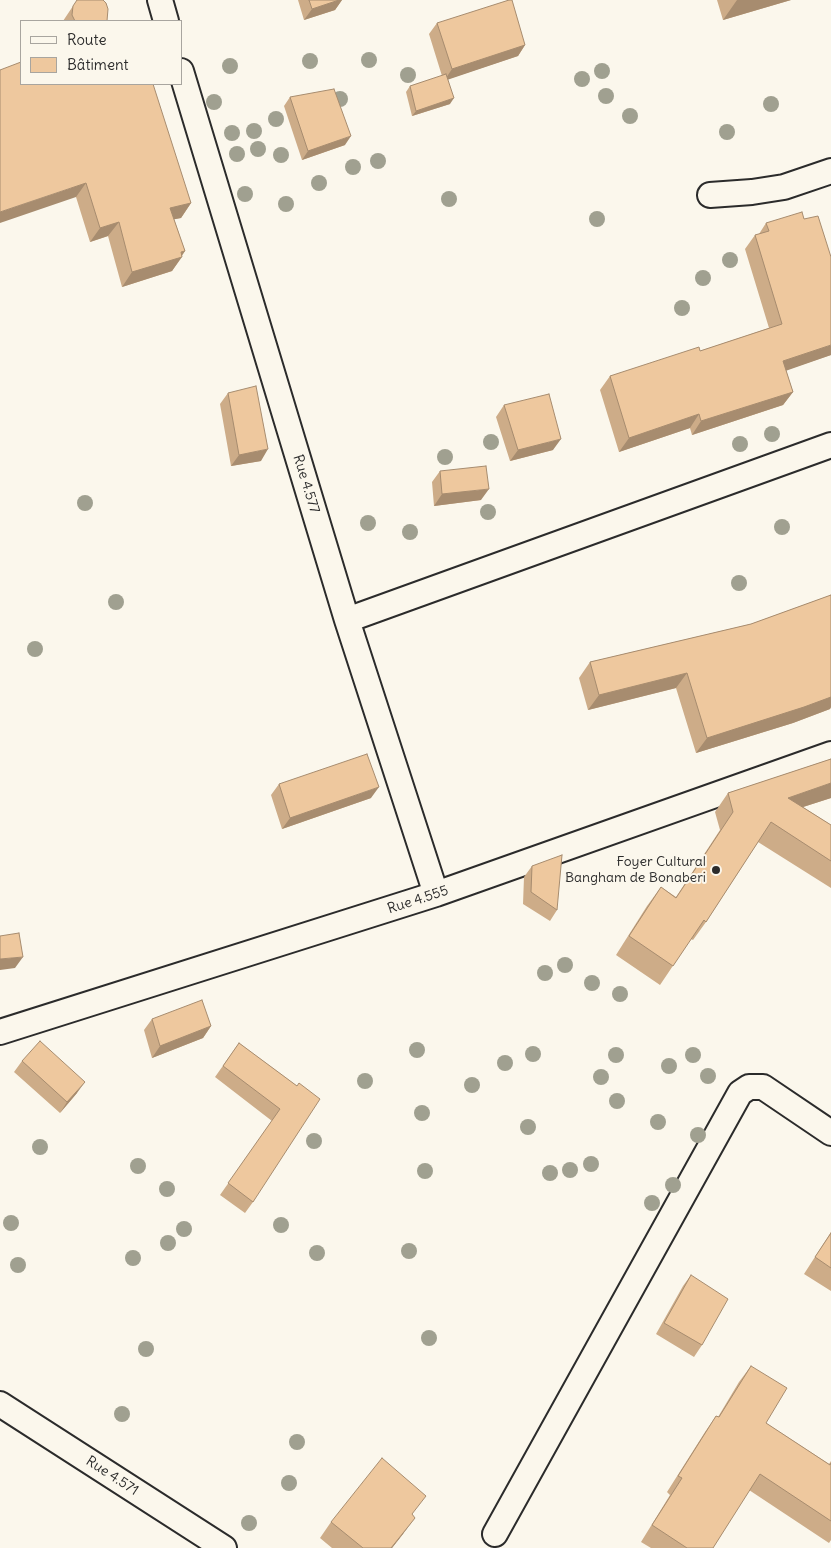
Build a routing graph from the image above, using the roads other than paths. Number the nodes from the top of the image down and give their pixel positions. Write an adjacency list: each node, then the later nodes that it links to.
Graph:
1 (160, 0): 2 (street)
2 (166, 20)
3 (182, 74): 7 (street, Rue 4.577)
4 (831, 172): 5 (street)
5 (710, 195)
6 (831, 445): 7 (street)
7 (347, 620): 9 (street, Rue 4.577)
8 (831, 754): 9 (street, Rue 4.555)
9 (436, 894): 10 (street, Rue 4.555)
10 (0, 1032)
11 (831, 1133): 13 (street)
12 (0, 1404): 14 (street, Rue 4.571)
13 (495, 1534)
14 (224, 1548)

